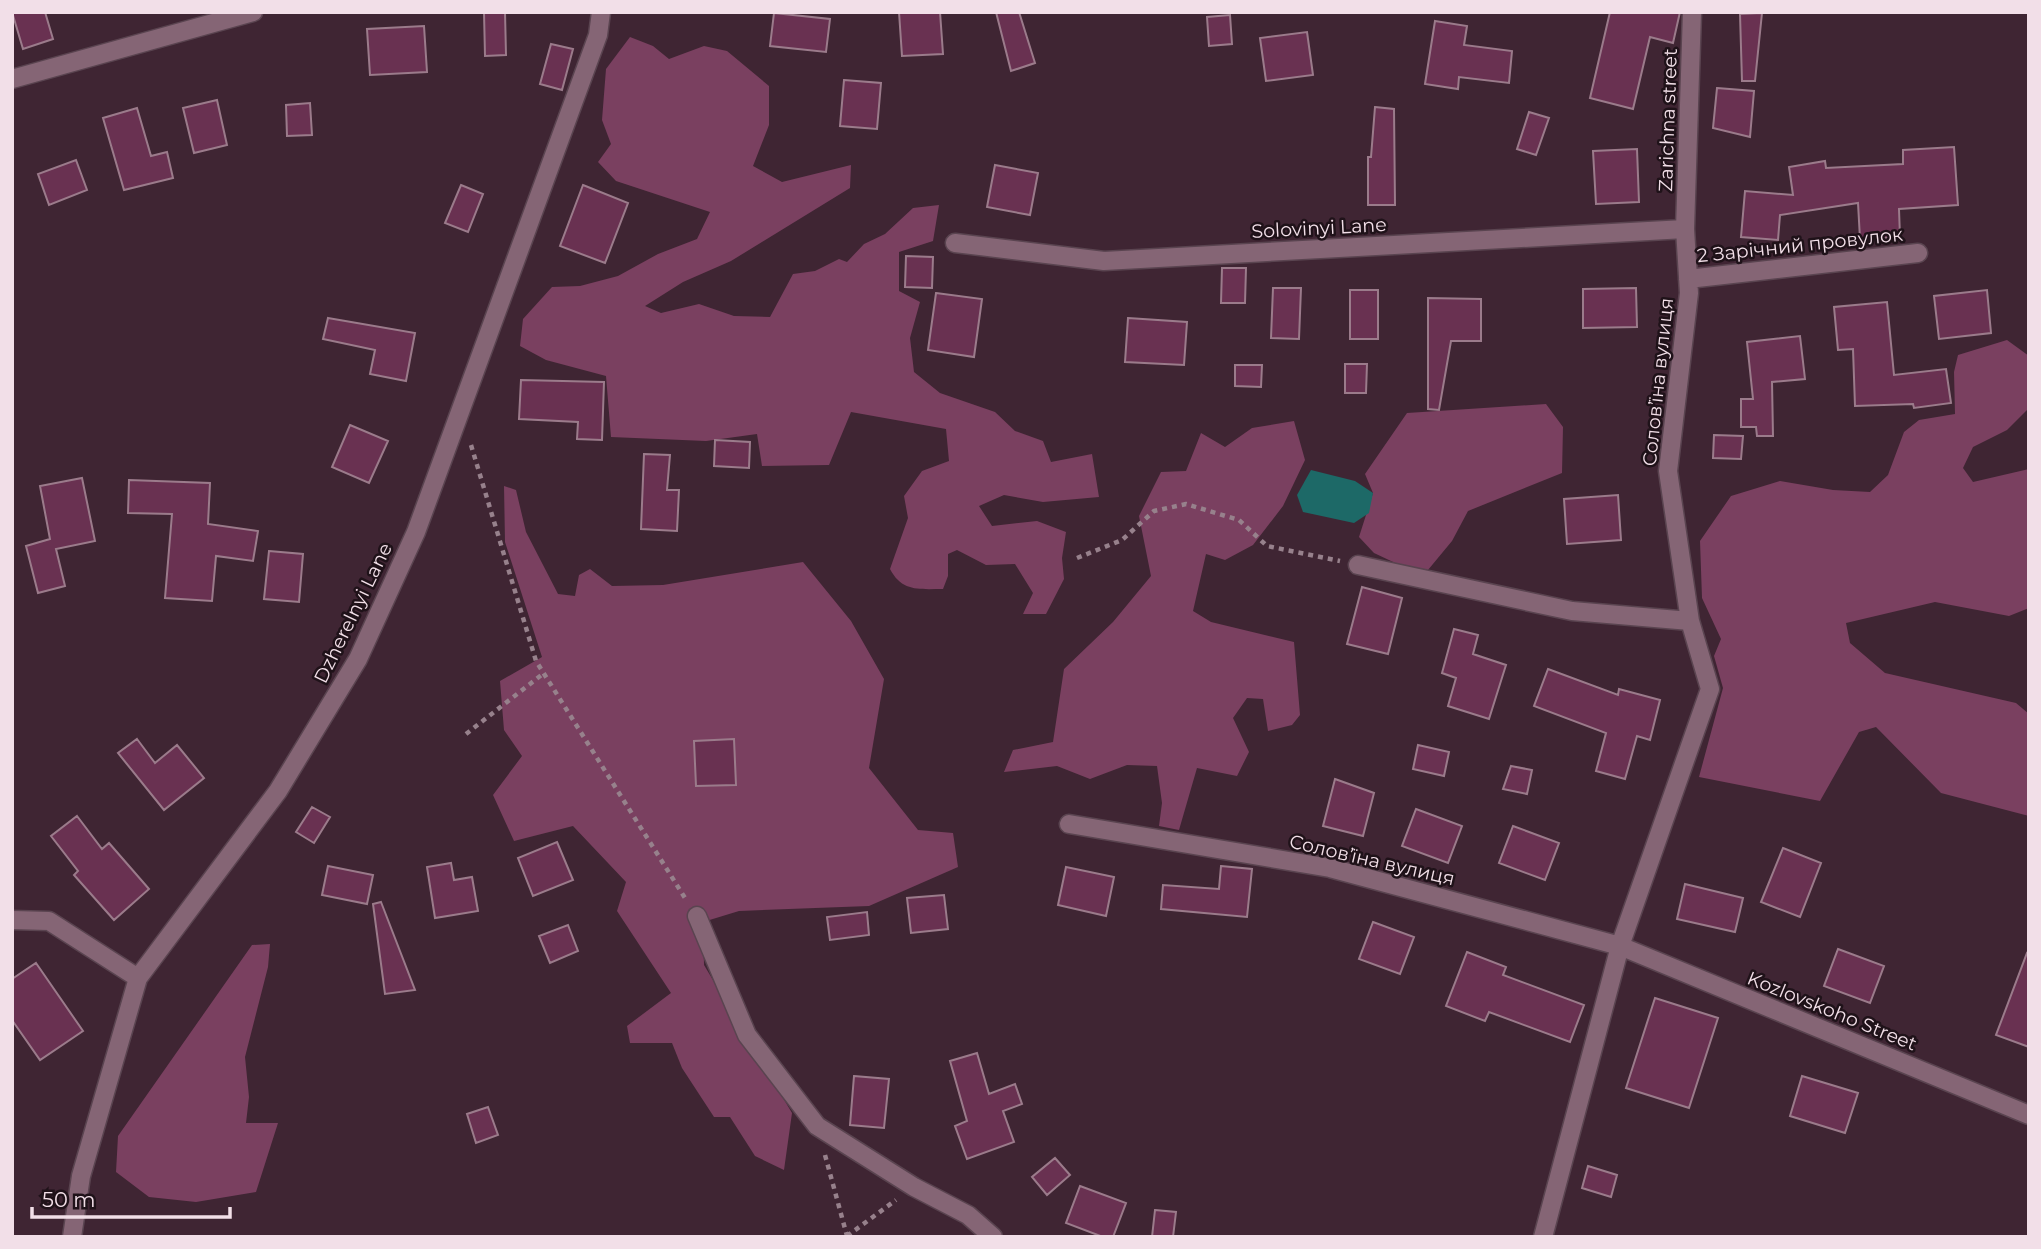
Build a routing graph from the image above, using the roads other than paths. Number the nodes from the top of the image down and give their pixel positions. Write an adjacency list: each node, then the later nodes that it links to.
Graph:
1 (253, 12): 4 (street)
2 (601, 12): 15 (street, Dzherelnyi Lane)
3 (1692, 12): 5 (street, Zarichna street)
4 (12, 79)
5 (1685, 229): 6 (street, Solovinyi Lane); 8 (street, Соловʼїна вулиця)
6 (956, 243)
7 (1918, 253): 8 (street, 2 Зарічний провулок)
8 (1688, 279): 10 (street, Соловʼїна вулиця)
9 (1358, 565): 10 (street)
10 (1690, 621): 14 (street, Соловʼїна вулиця)
11 (1069, 824): 14 (street, Соловʼїна вулиця)
12 (697, 916): 18 (street)
13 (12, 920): 15 (street)
14 (1620, 946): 16 (street, Kozlovskoho Street); 19 (street, Соловʼїна вулиця)
15 (138, 978): 17 (street, Dzherelnyi Lane)
16 (2029, 1115)
17 (72, 1237)
18 (993, 1237)
19 (1543, 1237)

